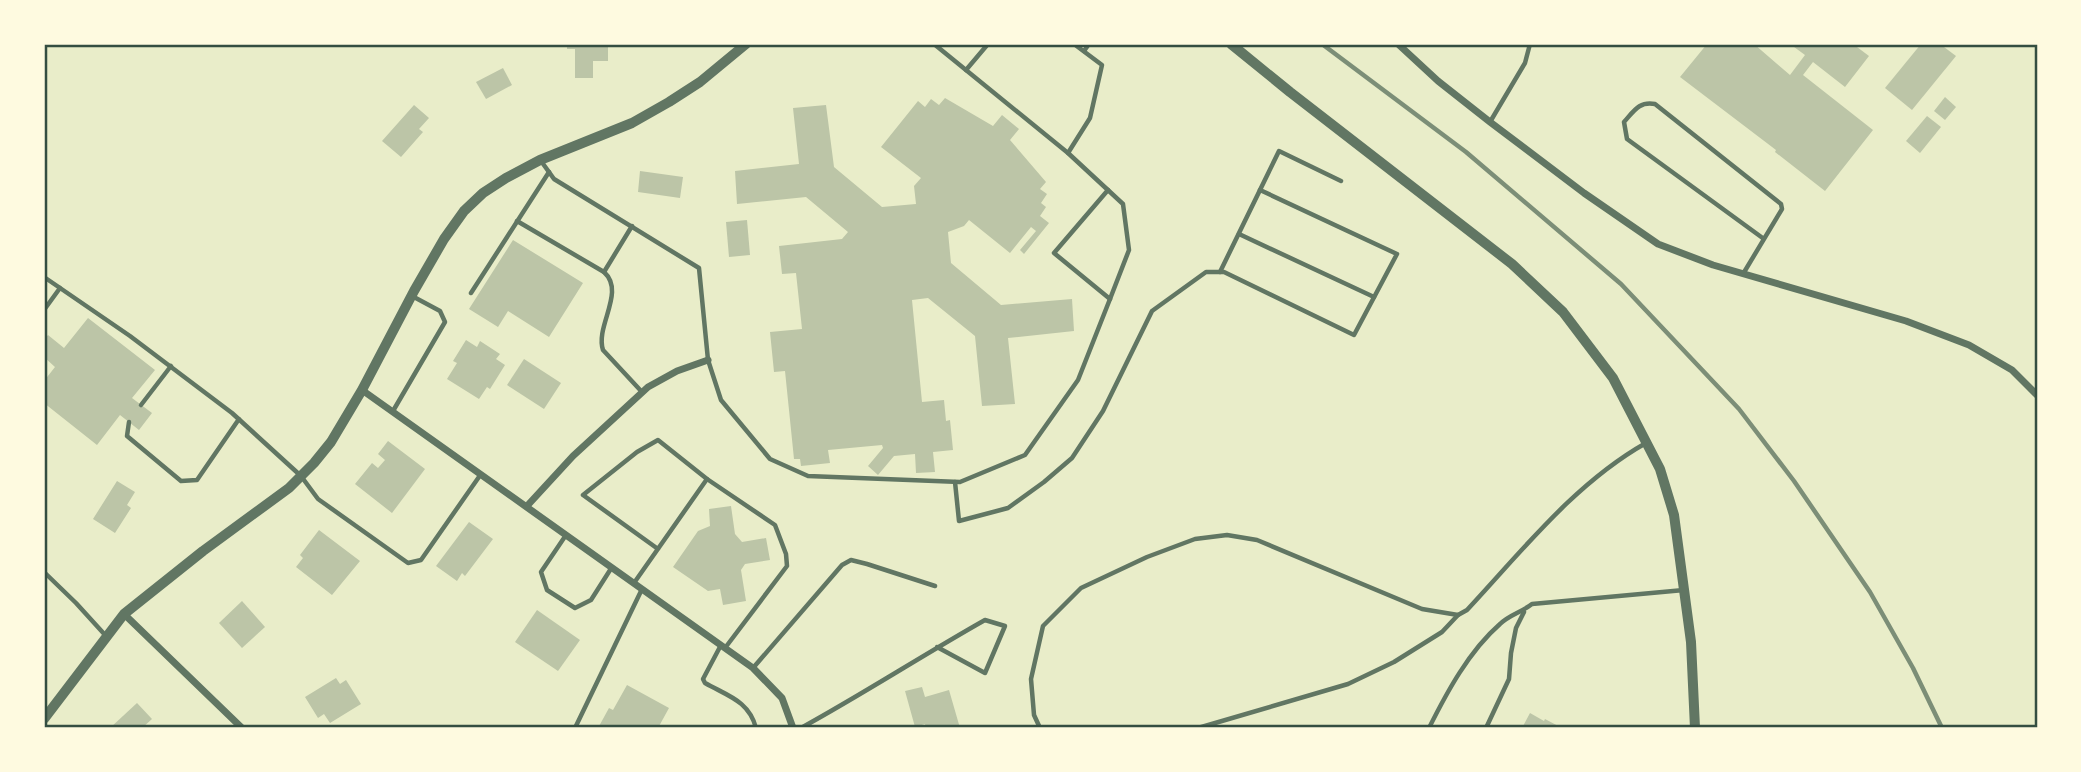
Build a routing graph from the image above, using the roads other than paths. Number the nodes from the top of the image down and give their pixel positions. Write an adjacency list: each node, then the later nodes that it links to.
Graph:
1 (746, 44): 13 (street)
2 (934, 44): 10 (lane)
3 (988, 44): 10 (lane)
4 (1074, 44): 9 (lane)
5 (1089, 44): 9 (lane)
6 (1231, 44): 41 (street)
7 (1398, 44): 11 (street)
8 (1530, 44): 11 (lane)
9 (1084, 51): 12 (lane)
10 (966, 70): 12 (lane)
11 (1490, 122): 24 (street)
12 (1068, 153): 16 (lane)
13 (540, 160): 14 (lane); 28 (street)
14 (549, 172): 18 (lane); 19 (lane)
15 (1341, 181): 17 (lane)
16 (1108, 190): 30 (lane); 30 (lane)
17 (1260, 190): 20 (lane); 29 (lane)
18 (517, 221): 22 (lane); 27 (lane)
19 (632, 226): 22 (lane); 32 (lane)
20 (1239, 234): 23 (lane); 29 (lane)
21 (1764, 239): 21 (lane); 24 (lane)
22 (604, 272): 35 (lane)
23 (1220, 272): 29 (lane); 45 (lane)
24 (1743, 275): 36 (street)
25 (44, 277): 26 (lane)
26 (60, 288): 31 (lane); 33 (lane)
27 (471, 293)
28 (412, 296): 34 (street); 38 (lane)
29 (1374, 298)
30 (1110, 299): 45 (lane)
31 (44, 310)
32 (708, 360): 35 (street); 45 (lane)
33 (170, 366): 37 (lane); 39 (lane)
34 (362, 390): 38 (street); 43 (street)
35 (642, 392): 46 (street)
36 (2037, 395)
37 (141, 405)
38 (393, 411): 42 (street)
39 (239, 419): 40 (lane); 43 (lane)
40 (129, 422)
41 (1647, 442): 54 (street); 57 (lane)
42 (481, 474): 43 (lane); 46 (street)
43 (301, 476): 56 (street)
44 (707, 478): 48 (lane); 48 (lane); 59 (lane)
45 (955, 482)
46 (527, 506): 47 (street)
47 (567, 535): 49 (street); 49 (lane)
48 (658, 549): 51 (lane)
49 (612, 567): 51 (street)
50 (44, 572): 58 (lane)
51 (634, 583): 53 (street)
52 (935, 586): 61 (lane)
53 (642, 589): 59 (street); 64 (lane)
54 (1685, 590): 55 (lane); 72 (street)
55 (1524, 611): 70 (lane); 71 (lane)
56 (124, 614): 58 (street); 63 (street)
57 (1458, 615): 68 (lane); 69 (lane)
58 (107, 637): 62 (street)
59 (723, 647): 61 (street); 65 (lane)
60 (937, 647): 60 (lane); 67 (lane)
61 (753, 668): 66 (street)
62 (44, 719)
63 (242, 728)
64 (575, 728)
65 (755, 728)
66 (793, 728)
67 (801, 728)
68 (1040, 728)
69 (1198, 728)
70 (1429, 728)
71 (1486, 728)
72 (1695, 728)

